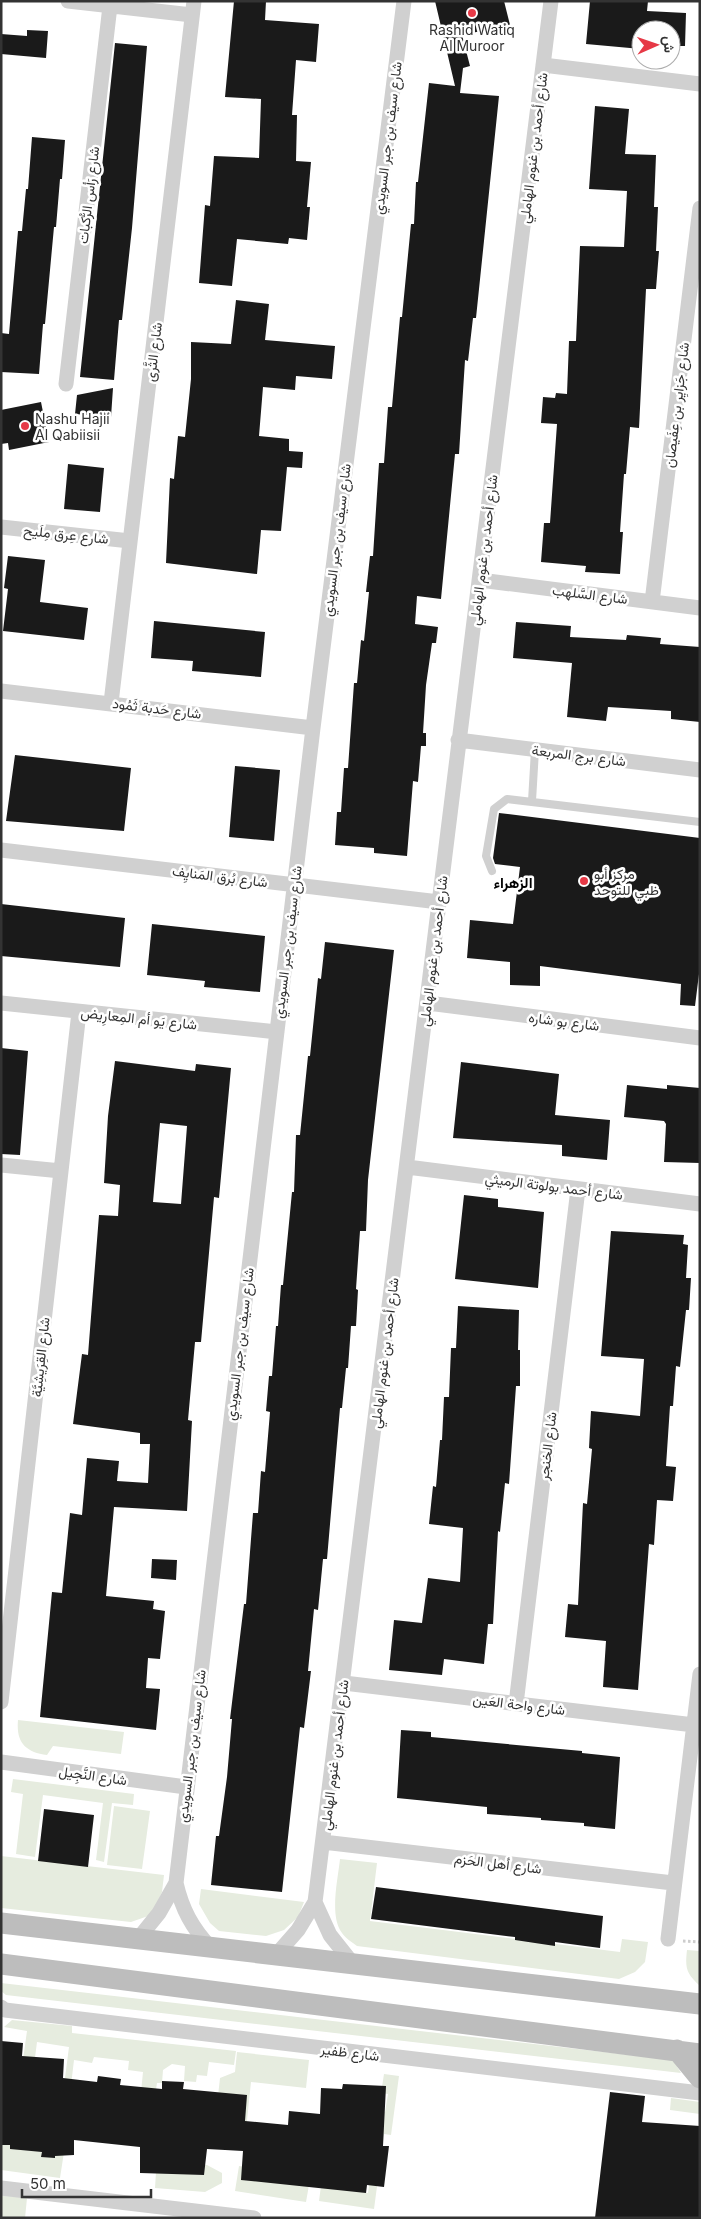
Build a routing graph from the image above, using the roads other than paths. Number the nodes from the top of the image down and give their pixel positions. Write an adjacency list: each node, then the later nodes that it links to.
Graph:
1 (68, 1): 4 (street)
2 (404, 1): 17 (street, شارع سيف بن جبر السويدي)
3 (551, 1): 6 (street, شارع أحمد بن غنوم الهاملي)
4 (110, 6): 5 (street); 9 (street, شارع رَأس الرُّكبات)
5 (193, 8): 11 (street, شارع الثَّرى)
6 (543, 65): 7 (street); 12 (street, شارع أحمد بن غنوم الهاملي)
7 (700, 84)
8 (700, 208): 13 (street, شارع جَزايِر بن عِفَيصان)
9 (66, 384)
10 (1, 527): 11 (street, شارع عِرق مِلَيح)
11 (130, 541): 16 (street, شارع الثَّرى)
12 (480, 580): 13 (street, شارع السَّلهب); 18 (street, شارع أحمد بن غنوم الهاملي)
13 (652, 602): 14 (street, شارع السَّلهب)
14 (700, 608)
15 (1, 691): 16 (street, شارع حَدبة ثَمُود)
16 (111, 703): 17 (street, شارع حَدبة ثَمُود)
17 (313, 728): 25 (street, شارع سيف بن جبر السويدي)
18 (458, 740): 19 (street, شارع برج المربعة); 26 (street, شارع أحمد بن غنوم الهاملي)
19 (535, 750): 20 (street, شارع برج المربعة); 21 (lane)
20 (700, 770)
21 (532, 801): 22 (lane); 24 (lane)
22 (700, 822)
23 (1, 850): 25 (street, شارع بُرق المَنايِف)
24 (492, 871)
25 (294, 885): 26 (street, شارع بُرق المَنايِف); 30 (street, شارع سيف بن جبر السويدي)
26 (439, 902): 28 (street, شارع أحمد بن غنوم الهاملي)
27 (1, 1003): 29 (street, شارع يَو أم المِعارِيض)
28 (428, 1004): 31 (street, شارع بو شاره); 33 (street, شارع أحمد بن غنوم الهاملي)
29 (79, 1012): 30 (street, شارع يَو أم المِعارِيض); 34 (street, شارع القِرَيشِيَّة)
30 (277, 1032): 44 (street, شارع سيف بن جبر السويدي)
31 (700, 1038)
32 (1, 1165): 34 (street)
33 (408, 1167): 35 (street, شارع أحمد بولوتة الرميثي); 39 (street, شارع أحمد بن غنوم الهاملي)
34 (61, 1171): 37 (street, شارع القِرَيشِيَّة)
35 (578, 1189): 36 (street, شارع أحمد بولوتة الرميثي); 41 (street, شارع الخنجر)
36 (700, 1204)
37 (8, 1583): 40 (street, شارع القِرَيشِيَّة)
38 (700, 1674): 42 (street)
39 (344, 1683): 41 (street, شارع واحة العَين); 45 (street, شارع أحمد بن غنوم الهاملي)
40 (1, 1702)
41 (516, 1704): 42 (street, شارع واحة العَين)
42 (694, 1725): 47 (street)
43 (1, 1762): 44 (street, شارع النَّجِيل)
44 (186, 1787): 46 (street, شارع سيف بن جبر السويدي)
45 (323, 1842): 47 (street, شارع أهل الحَزم); 48 (street, شارع أحمد بن غنوم الهاملي)
46 (176, 1883): 50 (street, شارع سيف بن جبر السويدي); 52 (street, شارع سيف بن جبر السويدي)
47 (673, 1883): 51 (street)
48 (315, 1902): 53 (street, شارع أحمد بن غنوم الهاملي); 55 (street)
49 (1, 1923): 50 (main road)
50 (138, 1939): 52 (main road)
51 (668, 1939)
52 (211, 1948): 53 (main road)
53 (276, 1955): 55 (main road)
54 (1, 1964): 58 (main road)
55 (353, 1964): 56 (main road)
56 (700, 2004)
57 (1, 2007): 61 (street, شارع ظفير)
58 (677, 2050): 59 (main road); 60 (main road)
59 (700, 2054)
60 (700, 2078)
61 (700, 2093)
62 (1, 2188): 63 (street)
63 (254, 2218)

